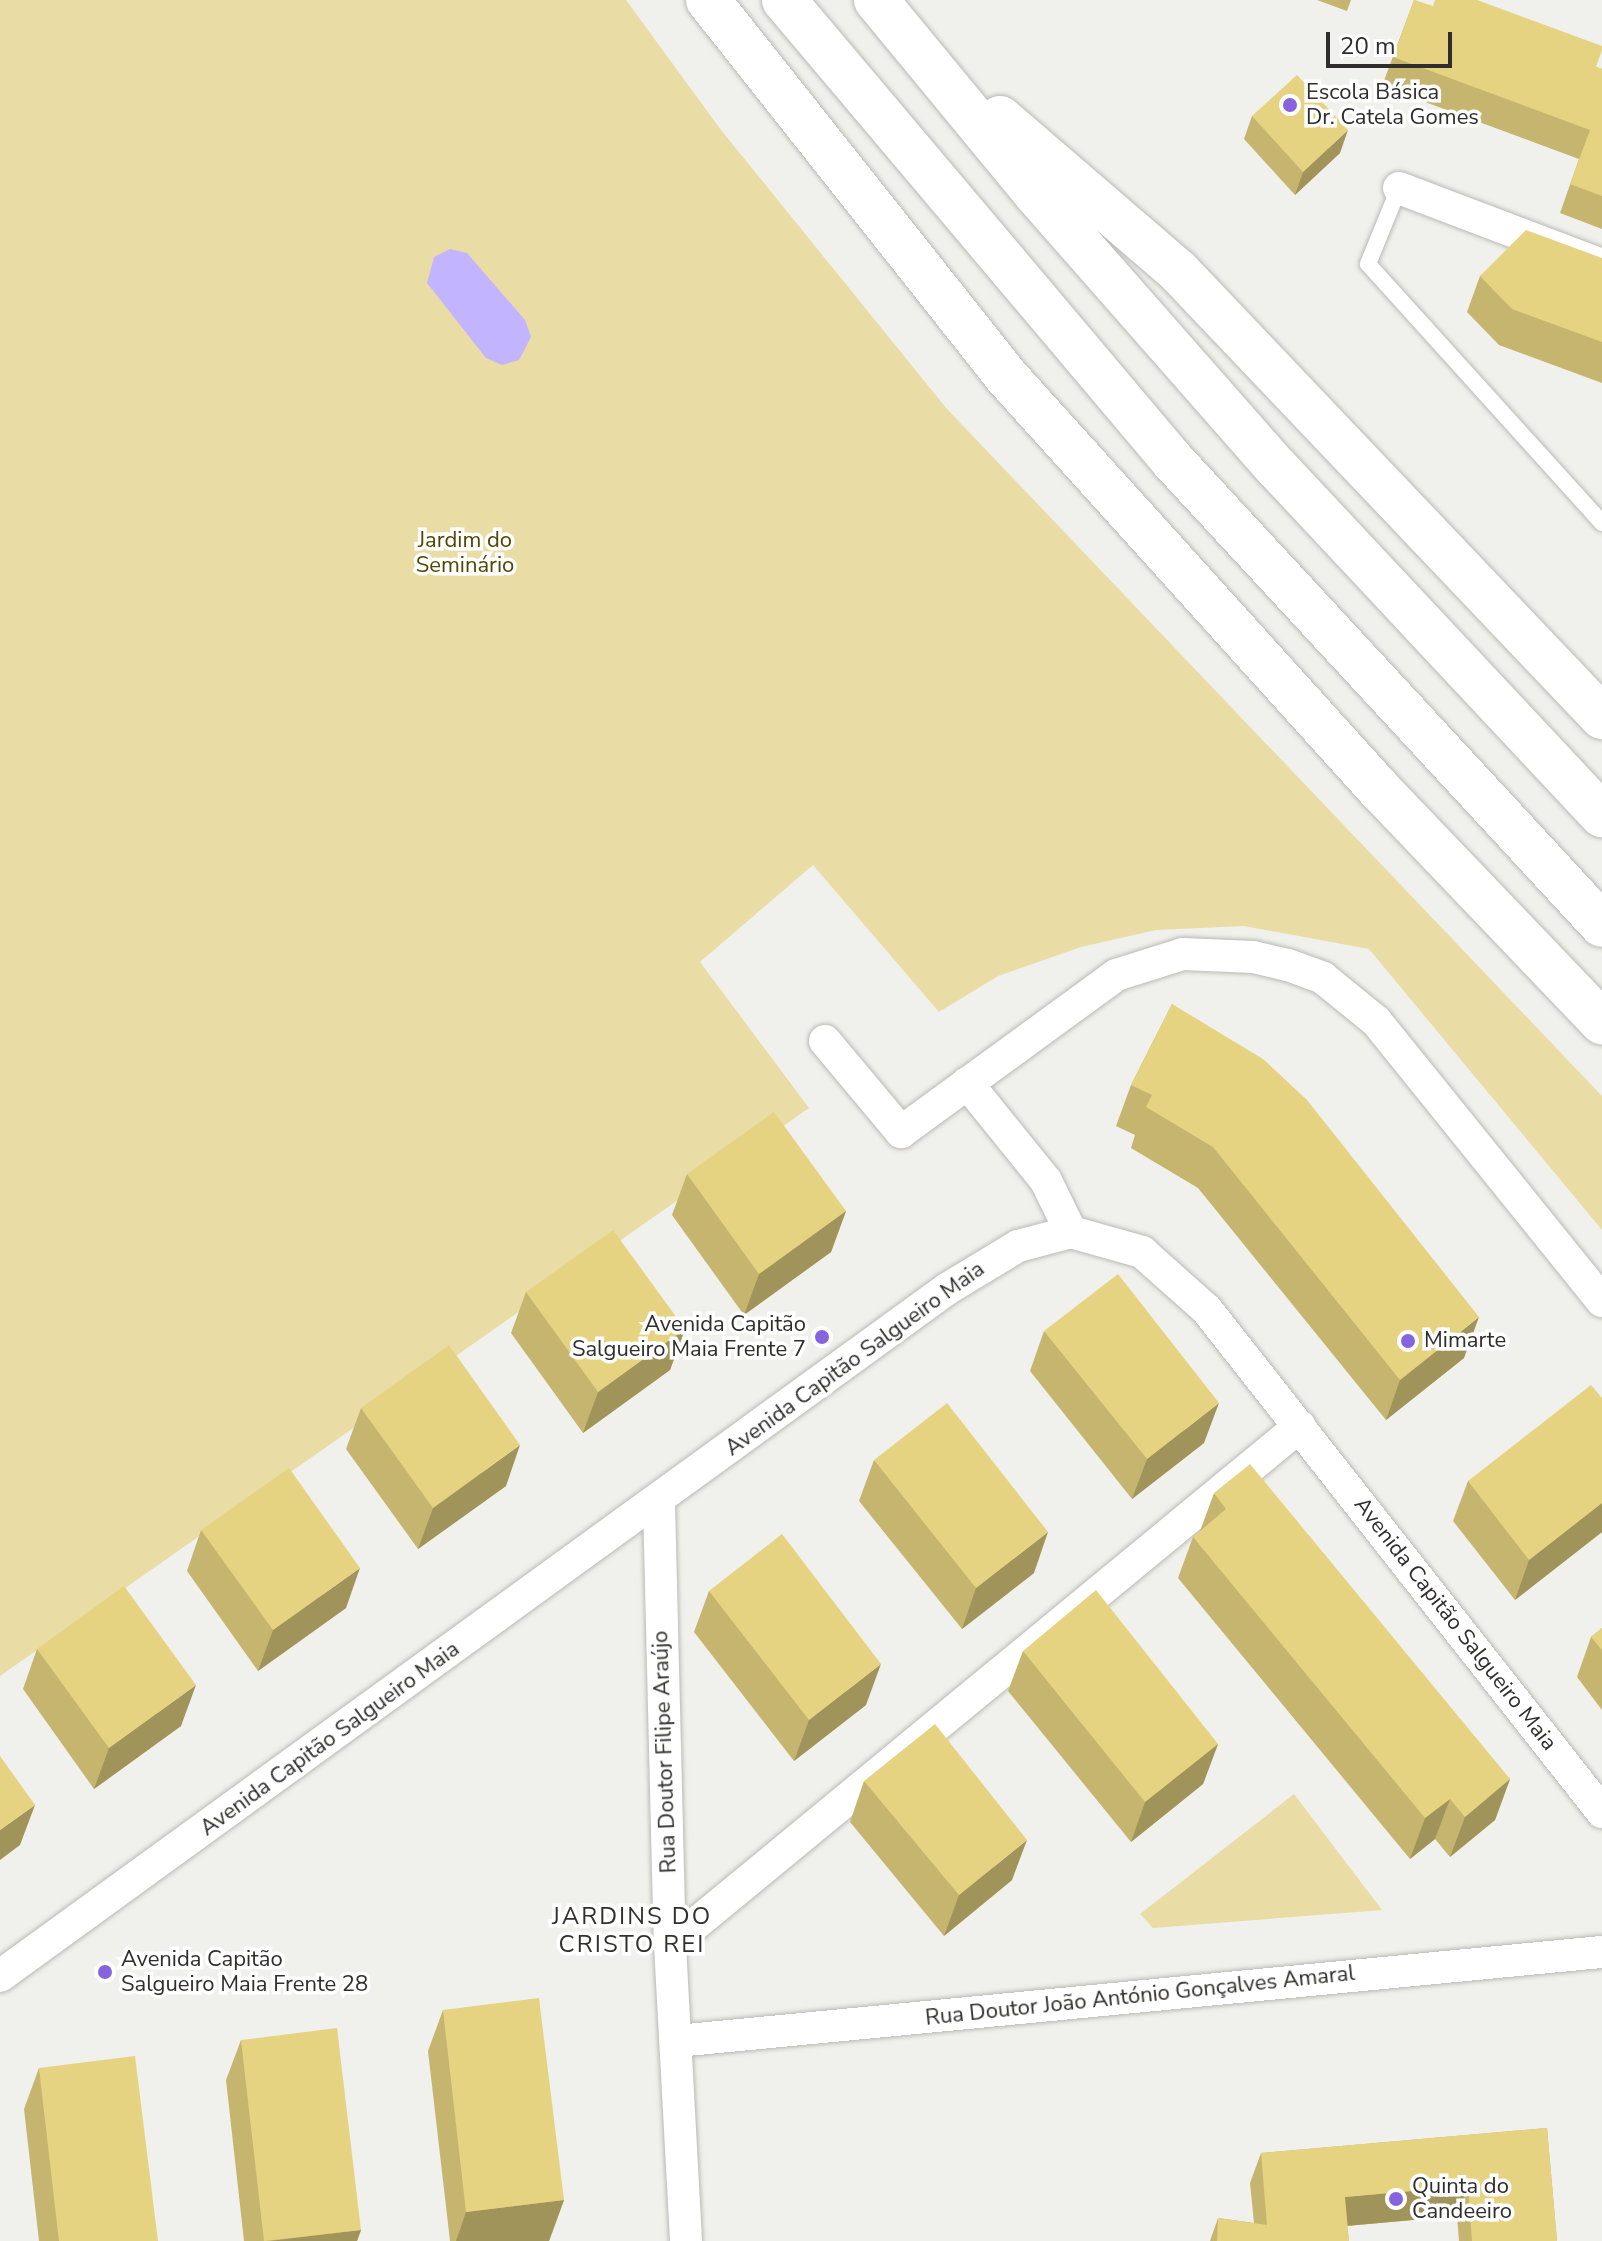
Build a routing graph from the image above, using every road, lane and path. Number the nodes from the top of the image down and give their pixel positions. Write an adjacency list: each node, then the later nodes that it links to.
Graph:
1 (708, 0): 10 (highway)
2 (784, 0): 9 (highway)
3 (889, 16): 7 (highway); 8 (highway)
4 (1399, 188): 5 (street); 6 (lane)
5 (1602, 265)
6 (1602, 523)
7 (1602, 717)
8 (1602, 815)
9 (1602, 925)
10 (1602, 1022)
11 (825, 1041): 12 (street)
12 (967, 1083): 13 (street); 14 (street)
13 (1071, 1232): 15 (street, Avenida Capitão Salgueiro Maia); 16 (street, Avenida Capitão Salgueiro Maia)
14 (1602, 1301)
15 (1300, 1426): 17 (street, Avenida Capitão Salgueiro Maia); 18 (street)
16 (659, 1503): 18 (street, Rua Doutor Filipe Araújo); 20 (street, Avenida Capitão Salgueiro Maia)
17 (1602, 1812)
18 (670, 1945): 21 (street, Rua Doutor Filipe Araújo)
19 (1602, 1952): 21 (street, Rua Doutor João António Gonçalves Amaral)
20 (0, 1976)
21 (677, 2041): 22 (street, Rua Doutor Filipe Araújo)
22 (686, 2241)

